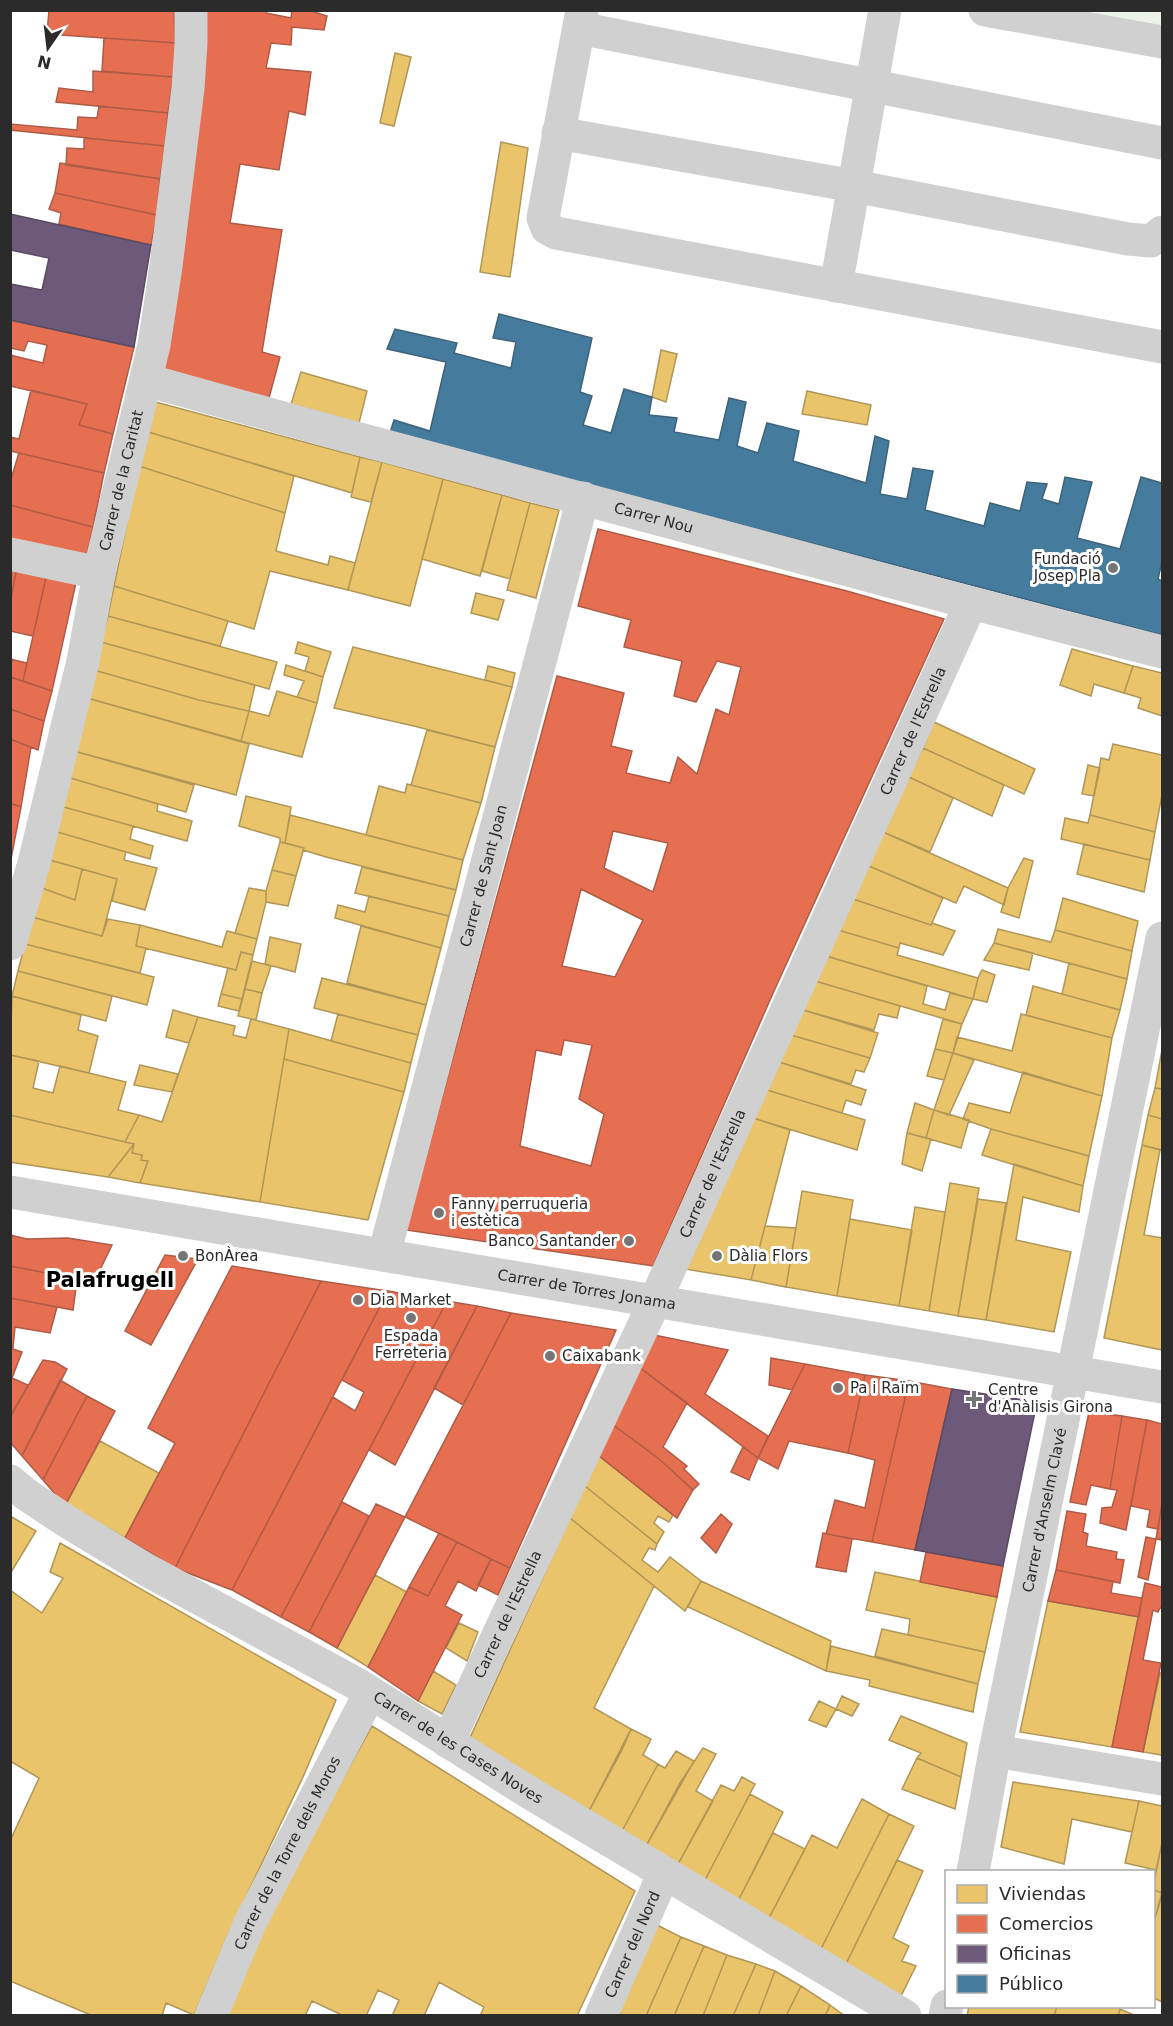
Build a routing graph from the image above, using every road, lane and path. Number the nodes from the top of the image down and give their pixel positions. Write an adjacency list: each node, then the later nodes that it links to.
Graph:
1 (191, 10): 13 (street, Carrer de la Caritat)
2 (885, 10): 6 (street)
3 (985, 10): 5 (street)
4 (581, 19): 6 (street); 7 (street)
5 (1162, 42)
6 (871, 86): 8 (street); 9 (street)
7 (558, 133): 9 (street); 11 (street)
8 (1162, 143)
9 (854, 186): 10 (street); 11 (street)
10 (1162, 232)
11 (836, 286): 12 (street)
12 (1162, 347)
13 (146, 380): 14 (street, Carrer Nou); 16 (street, Carrer de la Caritat)
14 (583, 498): 17 (street, Carrer Nou); 22 (street, Carrer de Sant Joan)
15 (10, 554): 16 (street)
16 (99, 573): 20 (street, Carrer de la Caritat)
17 (971, 603): 18 (street, Carrer Nou); 23 (street, Carrer de l'Estrella)
18 (1162, 652)
19 (1162, 938): 24 (street, Carrer d'Anselm Clavé)
20 (10, 944)
21 (10, 1192): 22 (street, Carrer de Torres Jonama)
22 (384, 1255): 23 (street, Carrer de Torres Jonama)
23 (655, 1301): 24 (street, Carrer de Torres Jonama); 28 (street, Carrer de l'Estrella)
24 (1073, 1372): 25 (street, Carrer de Torres Jonama); 29 (street, Carrer d'Anselm Clavé)
25 (1162, 1387)
26 (10, 1481): 27 (street, Carrer de les Cases Noves)
27 (370, 1693): 28 (street, Carrer de les Cases Noves); 33 (street, Carrer de la Torre dels Moros)
28 (448, 1742): 32 (street, Carrer de les Cases Noves)
29 (995, 1751): 30 (street); 31 (street, Carrer d'Anselm Clavé)
30 (1162, 1779)
31 (973, 1870)
32 (664, 1873): 34 (street, Carrer del Nord); 35 (street, Carrer de les Cases Noves)
33 (211, 2016)
34 (601, 2016)
35 (905, 2016)

